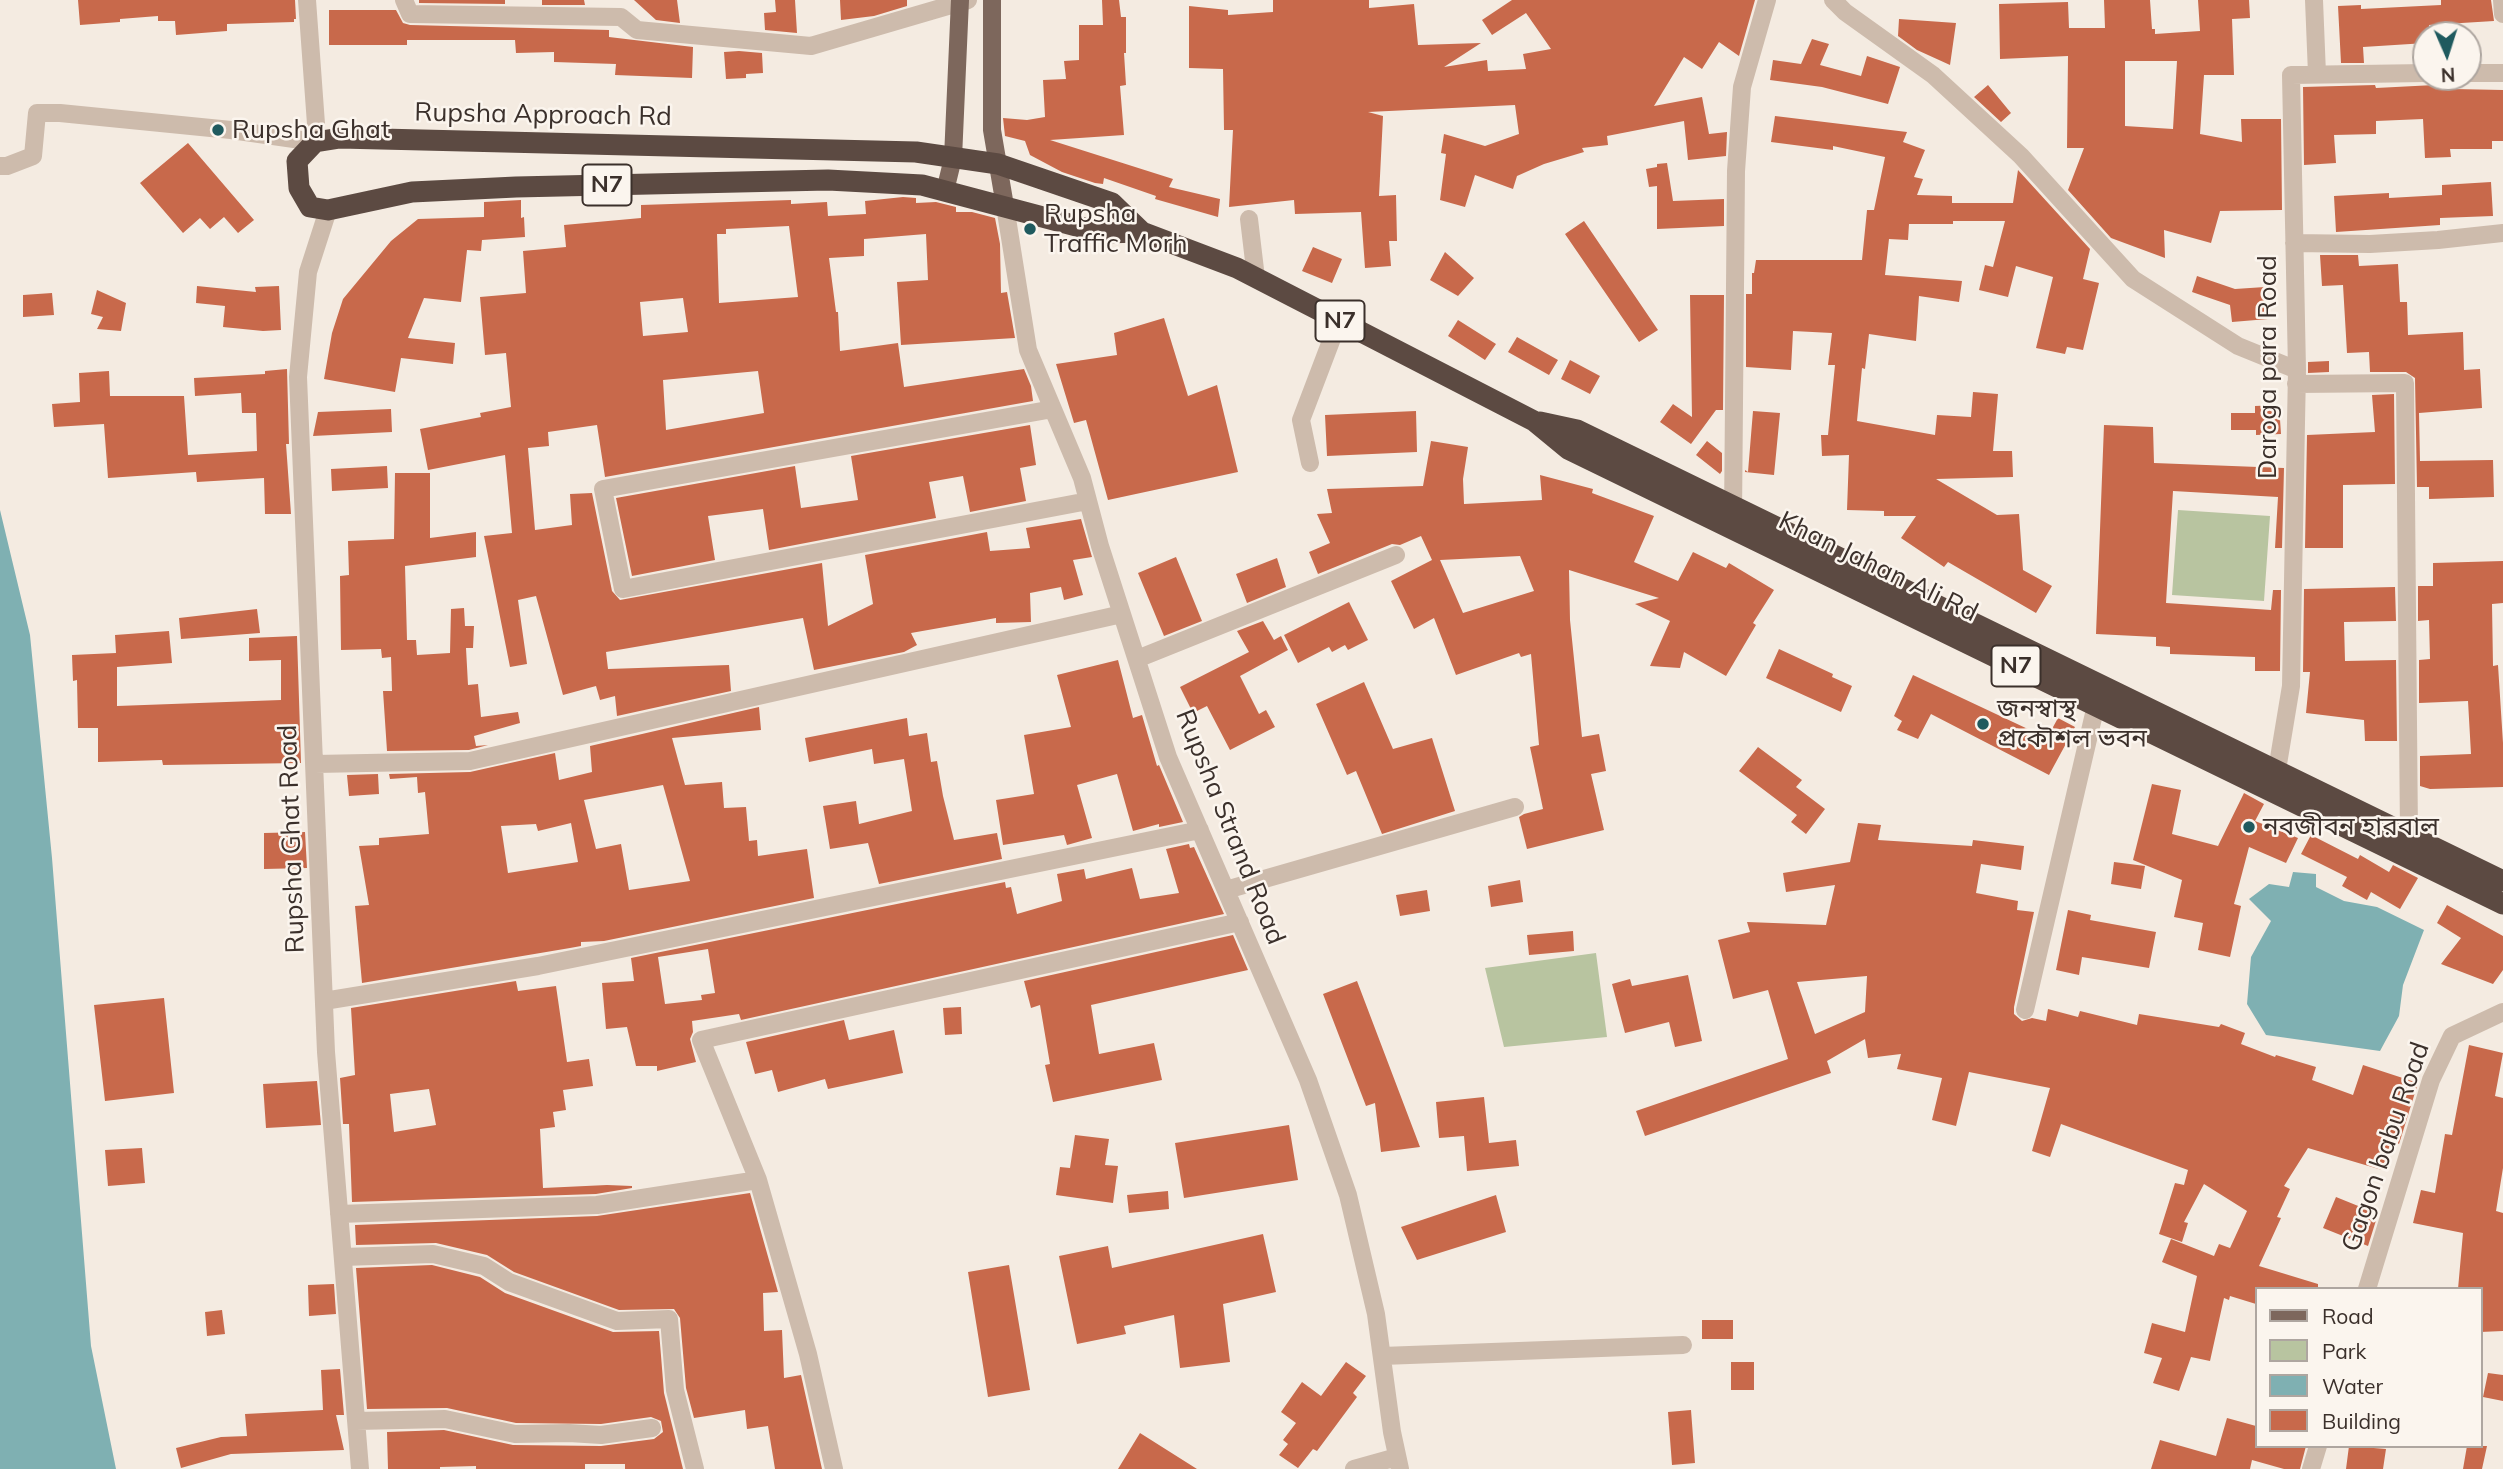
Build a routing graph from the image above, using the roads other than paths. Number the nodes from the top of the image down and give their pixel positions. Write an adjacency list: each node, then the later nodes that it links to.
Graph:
1 (307, 0): 14 (street)
2 (404, 0): 8 (street)
3 (992, 0): 16 (main road)
4 (1767, 0): 32 (street)
5 (1833, 0): 27 (street)
6 (2314, 0): 12 (street)
7 (2502, 0): 9 (street)
8 (962, 1): 15 (main road)
9 (2503, 14)
10 (2482, 73): 11 (street)
11 (2503, 73)
12 (2318, 74): 13 (street, Daroga para Road); 24 (street, Daroga para Road)
13 (2412, 74)
14 (315, 142): 15 (highway, Rupsha Approach Rd / N7); 17 (street); 20 (highway)
15 (953, 158): 16 (highway, Rupsha Approach Rd / N7); 18 (main road)
16 (998, 164): 19 (main road); 22 (highway, Khan Jahan Ali Rd / N7)
17 (4, 166)
18 (945, 191): 19 (highway, N7); 20 (highway, N7)
19 (1005, 206): 22 (highway, Khan Jahan Ali Rd / N7); 28 (street, Rupsha Strand Road)
20 (328, 211): 38 (street, Rupsha Ghat Road)
21 (1249, 219): 25 (street)
22 (1142, 232): 25 (highway, Khan Jahan Ali Rd / N7)
23 (2503, 233): 24 (street)
24 (2294, 243): 27 (street, Daroga para Road)
25 (1256, 278): 26 (highway, Khan Jahan Ali Rd / N7)
26 (1339, 320): 29 (highway, Khan Jahan Ali Rd / N7); 30 (street)
27 (2297, 377): 39 (street, Daroga para Road); 43 (street)
28 (1053, 409): 31 (street, Rupsha Strand Road); 31 (street)
29 (1534, 421): 32 (highway, Khan Jahan Ali Rd / N7); 33 (highway, Khan Jahan Ali Rd / N7)
30 (1310, 463)
31 (1088, 501): 35 (street, Rupsha Strand Road)
32 (1733, 506): 33 (street); 39 (highway, Khan Jahan Ali Rd / N7)
33 (1733, 527): 37 (highway, Khan Jahan Ali Rd / N7)
34 (1396, 555): 36 (street)
35 (1122, 614): 36 (street, Rupsha Strand Road); 38 (street)
36 (1137, 659): 42 (street, Rupsha Strand Road)
37 (2096, 705): 40 (highway, Khan Jahan Ali Rd / N7); 49 (street)
38 (315, 764): 48 (street, Rupsha Ghat Road)
39 (2277, 771): 40 (street, Daroga para Road); 43 (highway, Khan Jahan Ali Rd / N7)
40 (2273, 792): 46 (highway, Khan Jahan Ali Rd / N7)
41 (1515, 807): 45 (street)
42 (1200, 830): 45 (street, Rupsha Strand Road); 48 (street)
43 (2409, 835): 44 (highway, Khan Jahan Ali Rd / N7)
44 (2503, 881)
45 (1226, 890): 47 (street, Rupsha Strand Road)
46 (2503, 904)
47 (1240, 922): 51 (street); 56 (street, Rupsha Strand Road)
48 (324, 1001): 52 (street, Rupsha Ghat Road)
49 (2025, 1010)
50 (2503, 1012): 54 (street, Gagon babu Road)
51 (758, 1180): 52 (street); 63 (street)
52 (339, 1214): 53 (street, Rupsha Ghat Road)
53 (343, 1257): 57 (street, Rupsha Ghat Road); 62 (street)
54 (2368, 1287)
55 (1683, 1345): 56 (street)
56 (1382, 1356): 60 (street, Rupsha Strand Road)
57 (356, 1421): 58 (street); 61 (street, Rupsha Ghat Road)
58 (652, 1428)
59 (2317, 1448): 65 (street)
60 (1398, 1463): 64 (street)
61 (360, 1469)
62 (695, 1469)
63 (834, 1469)
64 (1354, 1469)
65 (2311, 1469)

